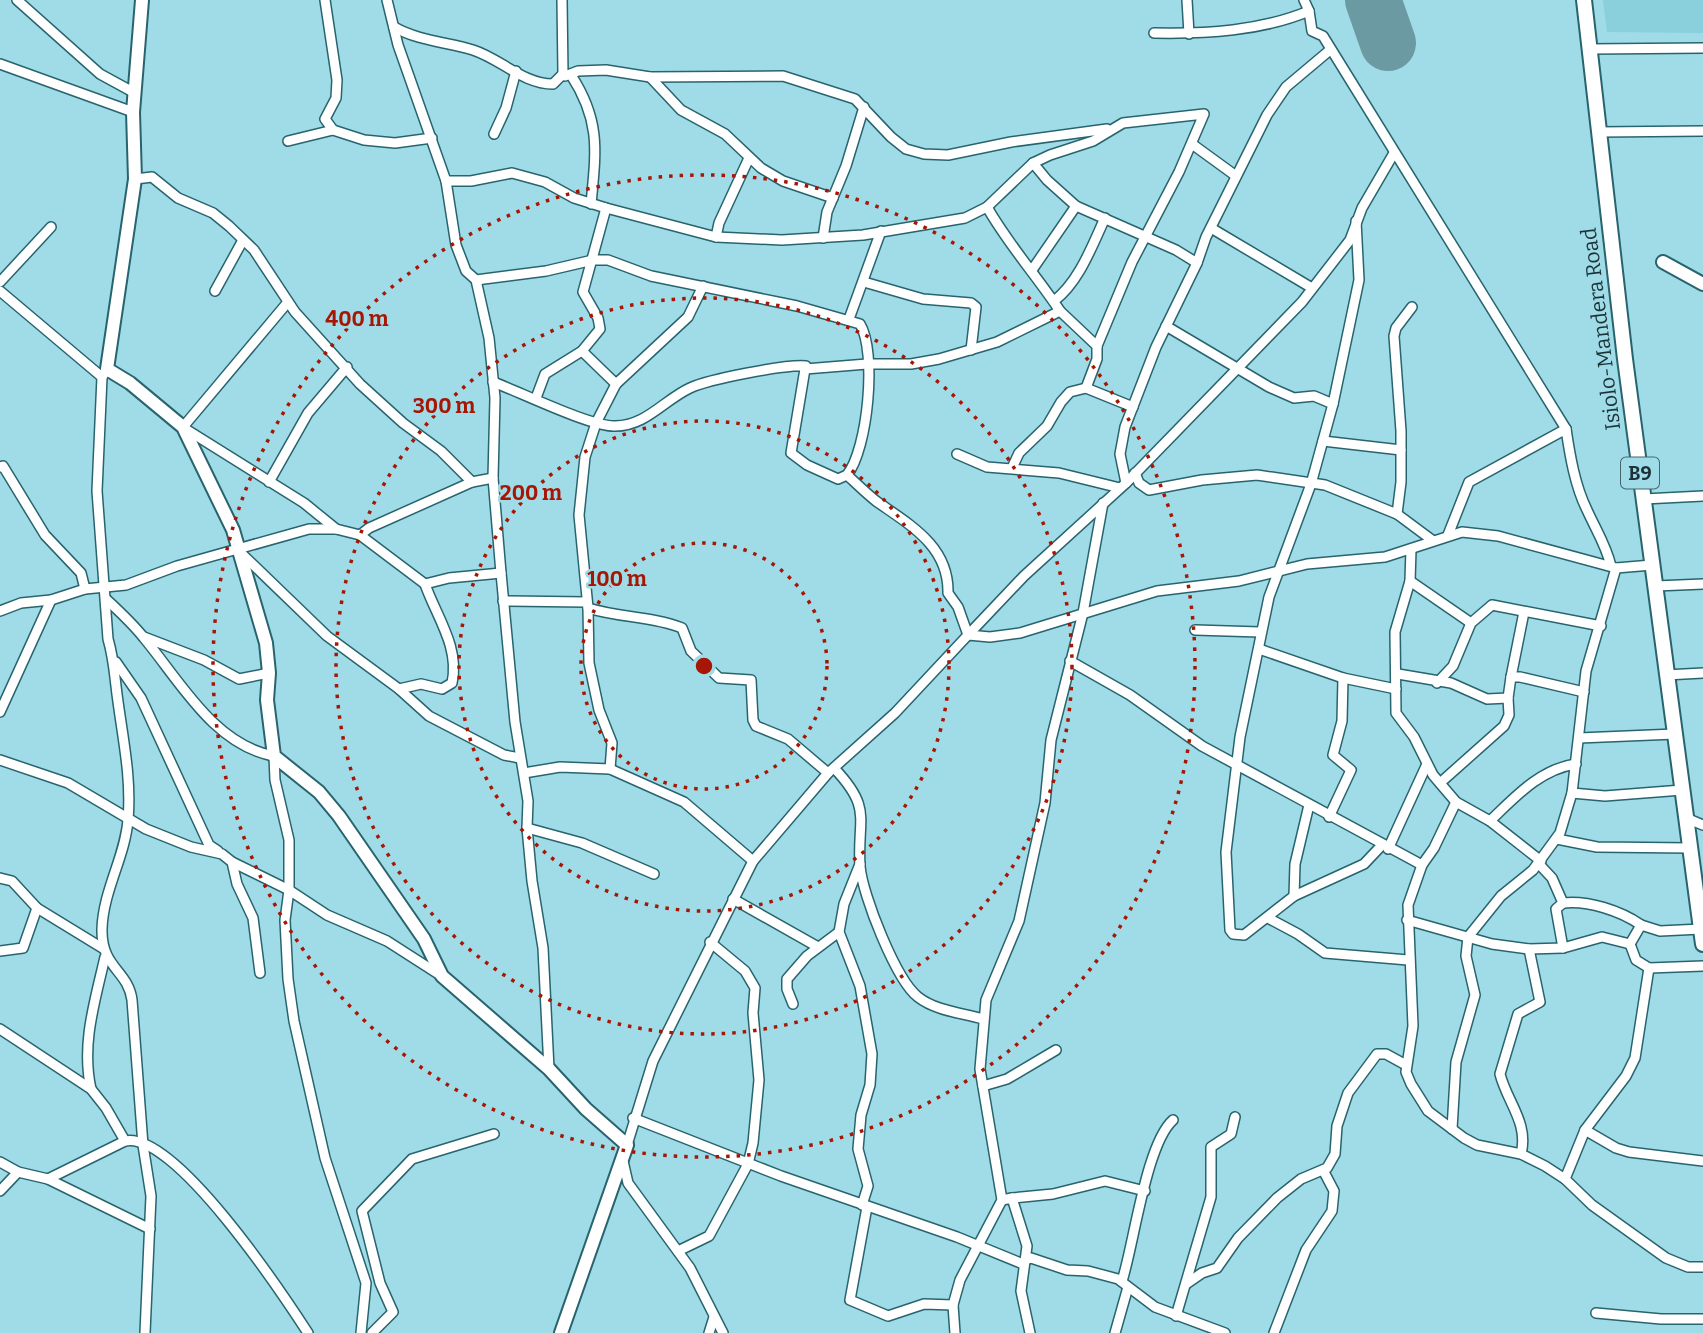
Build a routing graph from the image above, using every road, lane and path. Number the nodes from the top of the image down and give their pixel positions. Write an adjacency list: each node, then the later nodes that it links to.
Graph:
1 (17, 0): 20 (street)
2 (142, 0): 20 (main road)
3 (325, 0): 24 (street)
4 (387, 0): 10 (street)
5 (562, 0): 18 (street)
6 (1187, 0): 12 (street)
7 (1304, 0): 9 (street)
8 (1584, 0): 14 (highway, Isiolo-Mandera Road / B9)
9 (1310, 11): 12 (street); 15 (street)
10 (394, 27): 17 (street); 28 (street)
11 (1154, 33): 12 (street)
12 (1189, 34)
13 (1703, 48): 14 (street)
14 (1591, 49): 26 (highway, Isiolo-Mandera Road / B9)
15 (1329, 50): 31 (street); 34 (street)
16 (0, 64): 22 (street)
17 (516, 71): 18 (street); 27 (street)
18 (567, 74): 19 (street); 38 (street)
19 (650, 77): 21 (street); 32 (street)
20 (133, 92): 22 (main road)
21 (864, 107): 23 (street); 37 (street)
22 (133, 112): 35 (main road)
23 (1110, 129): 30 (street); 33 (street)
24 (333, 130): 28 (street); 29 (street)
25 (1703, 131): 26 (street)
26 (1599, 132): 99 (highway, Isiolo-Mandera Road / B9)
27 (494, 134)
28 (432, 138): 36 (street)
29 (288, 141)
30 (1192, 144): 34 (street); 47 (street)
31 (1394, 153): 43 (street); 85 (street)
32 (749, 158): 37 (street); 48 (street)
33 (1033, 163): 39 (street); 40 (street)
34 (1236, 176): 45 (street)
35 (135, 179): 50 (street); 76 (main road)
36 (446, 181): 38 (street); 55 (street)
37 (833, 198): 49 (street)
38 (591, 204): 41 (street)
39 (987, 206): 46 (street); 54 (street)
40 (1076, 206): 42 (street); 54 (street)
41 (606, 208): 48 (street); 51 (street)
42 (1105, 218): 47 (street); 63 (street)
43 (1356, 221): 60 (street); 81 (street)
44 (51, 227): 56 (street)
45 (1211, 228): 53 (street); 60 (street)
46 (881, 231): 49 (street); 57 (street)
47 (1144, 236): 53 (street); 69 (street)
48 (716, 237): 49 (street)
49 (823, 237)
50 (243, 240): 62 (street); 64 (street)
51 (593, 260): 55 (street); 59 (street); 71 (street)
52 (1663, 262): 58 (main road)
53 (1197, 263): 68 (street)
54 (1032, 270): 63 (street)
55 (476, 280): 77 (street)
56 (0, 282)
57 (864, 282): 67 (street); 70 (street)
58 (1703, 284)
59 (703, 286): 67 (street); 78 (street)
60 (1312, 288): 75 (street)
61 (0, 290): 76 (street)
62 (215, 291)
63 (1054, 301): 66 (street)
64 (288, 302): 73 (street); 84 (street)
65 (1412, 307): 87 (street)
66 (1060, 311): 69 (street); 70 (street)
67 (849, 318): 72 (street)
68 (1166, 326): 75 (street); 82 (street)
69 (1097, 346): 79 (street)
70 (971, 350): 72 (street)
71 (582, 351): 78 (street); 80 (street)
72 (867, 364): 74 (street); 92 (street)
73 (347, 368): 94 (street); 95 (street)
74 (805, 369): 83 (street); 92 (street)
75 (1236, 370): 81 (street); 91 (street)
76 (104, 373): 84 (main road); 116 (street)
77 (493, 382): 80 (street); 93 (street)
78 (616, 384): 83 (street)
79 (1086, 388): 82 (street); 90 (street)
80 (536, 398): 83 (street)
81 (1333, 404): 86 (street)
82 (1133, 407): 97 (street)
83 (596, 423): 121 (street)
84 (184, 427): 94 (street); 107 (main road)
85 (1566, 429): 104 (street); 109 (street)
86 (1323, 441): 87 (street); 96 (street)
87 (1401, 450): 101 (street)
88 (957, 454): 90 (street)
89 (1, 463): 117 (street)
90 (1012, 468): 97 (street)
91 (1135, 473): 96 (street); 97 (street)
92 (848, 475): 129 (street)
93 (493, 478): 95 (street); 111 (street)
94 (269, 482): 102 (street)
95 (472, 482): 103 (street)
96 (1311, 484): 101 (street); 110 (street)
97 (1123, 486): 100 (street)
98 (1703, 496): 99 (street)
99 (1644, 499): 108 (highway, Isiolo-Mandera Road / B9)
100 (1103, 503): 124 (street); 129 (street)
101 (1396, 514): 105 (street)
102 (335, 529): 103 (street); 107 (street)
103 (360, 535): 113 (street)
104 (1448, 535): 105 (street); 109 (street)
105 (1432, 540): 106 (street)
106 (1411, 548): 110 (street); 112 (street)
107 (237, 549): 116 (street); 134 (main road); 141 (street)
108 (1652, 565): 109 (street); 115 (highway, Isiolo-Mandera Road / B9)
109 (1613, 567): 126 (street)
110 (1279, 571): 124 (street); 128 (street)
111 (501, 573): 113 (street); 120 (street)
112 (1410, 581): 125 (street); 136 (street)
113 (425, 584): 141 (street)
114 (1703, 584): 115 (street)
115 (1656, 586): 137 (highway, Isiolo-Mandera Road / B9)
116 (105, 587): 117 (street); 118 (street)
117 (85, 589): 119 (street)
118 (106, 599): 130 (street); 132 (street)
119 (51, 600): 122 (street); 145 (street)
120 (503, 601): 121 (street); 149 (street)
121 (587, 605): 154 (street); 155 (street)
122 (0, 611)
123 (1524, 612): 125 (street); 126 (street); 138 (street)
124 (1083, 613): 129 (street); 133 (street)
125 (1471, 623): 140 (street)
126 (1601, 626): 143 (street)
127 (1195, 630): 128 (street)
128 (1260, 632): 131 (street)
129 (968, 635): 155 (street)
130 (144, 637): 134 (street); 148 (street)
131 (1259, 649): 139 (street); 151 (street)
132 (115, 660): 164 (street); 171 (street)
133 (1070, 661): 151 (street); 204 (street)
134 (269, 673): 148 (main road)
135 (1703, 673): 137 (street)
136 (1398, 674): 140 (street); 142 (street)
137 (1666, 675): 146 (highway, Isiolo-Mandera Road / B9)
138 (1511, 677): 143 (street); 144 (street)
139 (1343, 678): 142 (street); 162 (street)
140 (1437, 682): 144 (street)
141 (399, 689): 149 (street)
142 (1396, 689): 152 (street)
143 (1584, 692): 147 (street)
144 (1508, 698): 157 (street)
145 (0, 712)
146 (1675, 734): 147 (street); 158 (highway, Isiolo-Mandera Road / B9)
147 (1579, 738): 153 (street)
148 (274, 756): 179 (street); 202 (main road)
149 (520, 758): 156 (street)
150 (0, 760): 164 (street)
151 (1237, 764): 161 (street); 184 (street)
152 (1427, 764): 157 (street); 169 (street)
153 (1576, 764): 159 (street); 165 (street)
154 (610, 769): 156 (street); 172 (street)
155 (831, 771): 172 (street); 175 (street)
156 (524, 773): 167 (street)
157 (1440, 783): 160 (street)
158 (1682, 790): 159 (street); 163 (highway, Isiolo-Mandera Road / B9)
159 (1572, 793): 168 (street)
160 (1456, 802): 165 (street); 176 (street)
161 (1309, 805): 162 (street); 180 (street)
162 (1329, 817): 169 (street)
163 (1686, 818): 166 (street); 170 (highway, Isiolo-Mandera Road / B9)
164 (128, 820): 171 (street); 197 (street)
165 (1490, 821): 174 (street)
166 (1703, 825)
167 (527, 828): 177 (street); 208 (street)
168 (1558, 839): 170 (street); 174 (street)
169 (1385, 847): 176 (street); 180 (street)
170 (1690, 848): 187 (highway, Isiolo-Mandera Road / B9)
171 (222, 854): 173 (street)
172 (753, 861): 181 (street)
173 (232, 862): 179 (street); 201 (street)
174 (1539, 862): 182 (street); 189 (street)
175 (860, 864): 188 (street); 204 (street)
176 (1422, 865): 185 (street)
177 (654, 874)
178 (0, 878): 183 (street)
179 (289, 890): 202 (street); 247 (street)
180 (1294, 896): 184 (street)
181 (733, 899): 190 (street); 193 (street)
182 (1563, 903): 186 (street); 194 (street)
183 (37, 908): 196 (street); 197 (street)
184 (1268, 918): 198 (street)
185 (1407, 920): 189 (street); 198 (street)
186 (1641, 925): 187 (street); 191 (street)
187 (1701, 929): 192 (highway, Isiolo-Mandera Road / B9)
188 (839, 932): 193 (street); 232 (street)
189 (1468, 937): 195 (street); 214 (street)
190 (710, 942): 212 (street); 224 (street)
191 (1630, 944): 194 (street); 200 (street)
192 (1703, 944)
193 (818, 947): 203 (street)
194 (1563, 948): 195 (street)
195 (1529, 949): 220 (street)
196 (0, 951)
197 (105, 953): 210 (street); 218 (street)
198 (1408, 960): 207 (street)
199 (1703, 966): 200 (street)
200 (1650, 968): 215 (street)
201 (260, 973)
202 (442, 976): 208 (main road)
203 (793, 1004)
204 (983, 1019): 209 (street)
205 (0, 1029): 210 (street)
206 (1056, 1050): 209 (street)
207 (1406, 1065): 214 (street); 225 (street)
208 (549, 1069): 219 (main road)
209 (983, 1086): 231 (street)
210 (91, 1089): 217 (street)
211 (1235, 1117): 239 (street)
212 (633, 1118): 219 (street); 224 (street)
213 (1173, 1119): 230 (street)
214 (1452, 1129): 220 (street)
215 (1585, 1130): 222 (street); 228 (street)
216 (494, 1134): 248 (street)
217 (125, 1140): 218 (street); 227 (street)
218 (143, 1141): 233 (street); 246 (street)
219 (627, 1145): 221 (main road)
220 (1521, 1154): 228 (street)
221 (623, 1161): 235 (street); 249 (main road)
222 (1703, 1161)
223 (0, 1162): 226 (street)
224 (748, 1164): 232 (street); 235 (street)
225 (1323, 1170): 239 (street); 256 (street)
226 (18, 1172): 227 (street); 229 (street)
227 (48, 1179): 233 (street)
228 (1565, 1179): 237 (street)
229 (0, 1191)
230 (1145, 1191): 231 (street); 238 (street)
231 (1007, 1199): 234 (street); 236 (street)
232 (865, 1206): 234 (street); 240 (street)
233 (150, 1229): 245 (street)
234 (976, 1246): 236 (street); 240 (street)
235 (678, 1251): 243 (street)
236 (1024, 1262): 238 (street); 253 (street)
237 (1703, 1267)
238 (1125, 1284): 242 (street); 254 (street)
239 (1186, 1284): 242 (street)
240 (953, 1305): 252 (street)
241 (1596, 1313): 244 (street)
242 (1176, 1316): 255 (street)
243 (715, 1317): 250 (street); 251 (street)
244 (1703, 1319)
245 (145, 1333)
246 (309, 1333)
247 (362, 1333)
248 (372, 1333)
249 (561, 1333)
250 (709, 1333)
251 (723, 1333)
252 (955, 1333)
253 (1030, 1333)
254 (1115, 1333)
255 (1225, 1333)
256 (1274, 1333)

